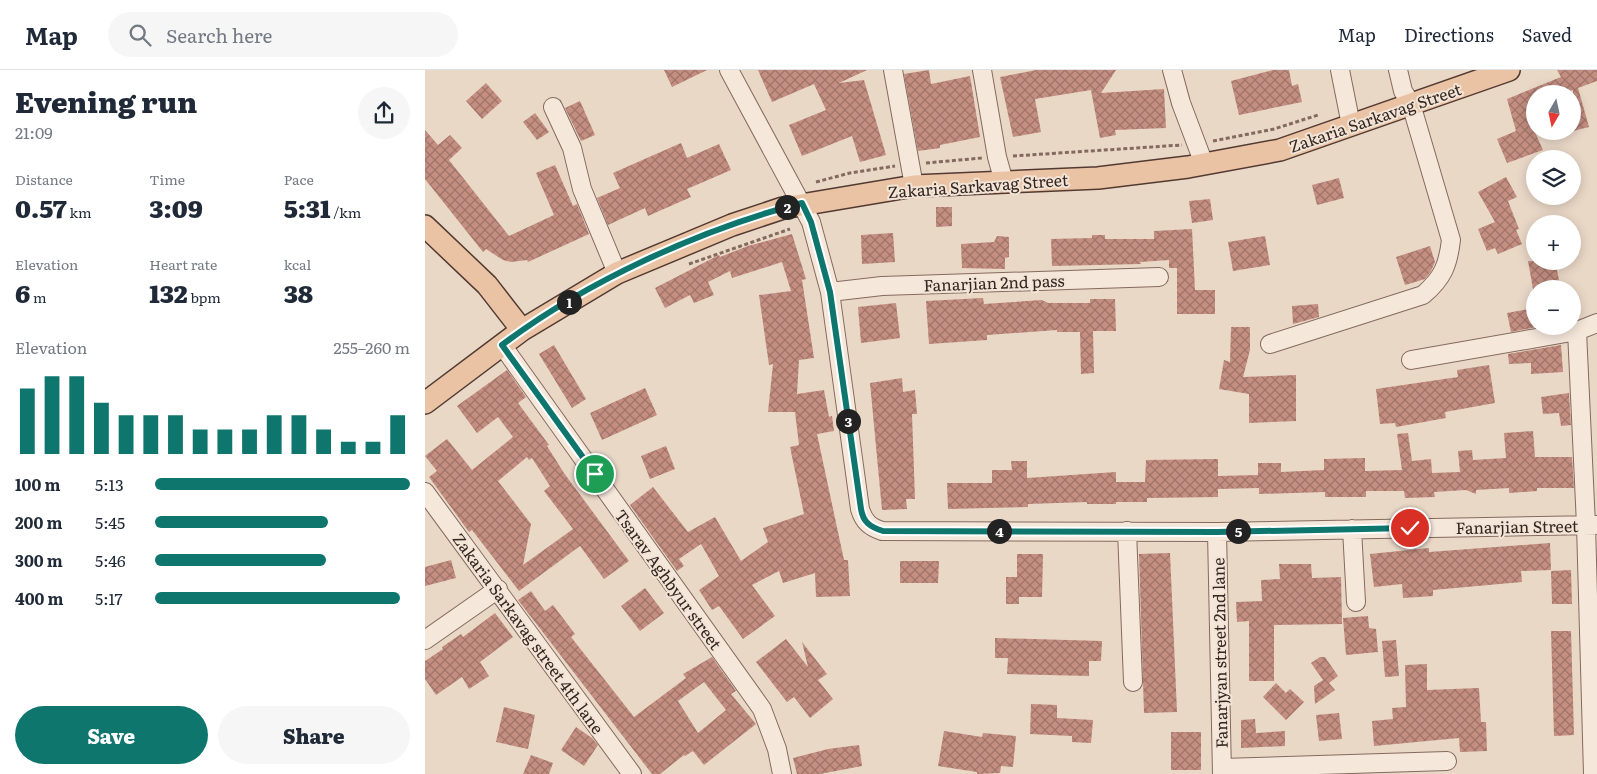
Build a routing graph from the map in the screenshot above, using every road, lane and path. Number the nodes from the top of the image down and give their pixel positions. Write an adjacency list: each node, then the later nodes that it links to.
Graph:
1 (729, 70): 18 (street)
2 (893, 70): 14 (street)
3 (982, 70): 13 (street)
4 (1172, 70): 12 (street)
5 (1340, 70): 11 (street)
6 (1398, 70): 8 (street)
7 (1509, 70): 8 (main road, Zakaria Sarkavag Street)
8 (1411, 104): 11 (main road, Zakaria Sarkavag Street); 30 (street)
9 (553, 107): 22 (street)
10 (1320, 115): 12 (path)
11 (1351, 125): 12 (main road, Zakaria Sarkavag Street)
12 (1200, 154): 13 (path); 15 (main road, Zakaria Sarkavag Street)
13 (997, 157): 14 (path); 15 (street)
14 (911, 164): 16 (path); 17 (street)
15 (1004, 182): 17 (main road, Zakaria Sarkavag Street)
16 (815, 183)
17 (914, 186): 18 (main road, Zakaria Sarkavag Street)
18 (802, 203): 22 (main road, Zakaria Sarkavag Street); 24 (street, Fanarjian Street)
19 (425, 226): 27 (main road)
20 (790, 229): 21 (path)
21 (683, 267)
22 (617, 273): 27 (main road, Zakaria Sarkavag Street)
23 (1159, 277): 24 (street, Fanarjian 2nd pass)
24 (830, 292): 37 (street, Fanarjian Street)
25 (1597, 323): 26 (street)
26 (1581, 329)
27 (522, 330): 31 (main road, Zakaria Sarkavag Street)
28 (1554, 335): 32 (street)
29 (1577, 335): 35 (street)
30 (1270, 344)
31 (502, 345): 33 (main road, Zakaria Sarkavag Street); 46 (street, Tsarav Aghbyur street)
32 (1411, 360)
33 (425, 403)
34 (425, 492): 39 (street, Zakaria Sarkavag street 4th lane)
35 (1591, 525): 36 (street, Fanarjian Street); 47 (street)
36 (1352, 529): 38 (street, Fanarjian Street); 40 (street)
37 (1127, 531): 38 (street, Fanarjian Street); 42 (street)
38 (1217, 532): 44 (street, Fanarjyan street 2nd lane)
39 (498, 589): 41 (street); 45 (street, Zakaria Sarkavag street 4th lane)
40 (1356, 602)
41 (425, 640)
42 (1133, 682)
43 (1447, 761): 44 (street)
44 (1222, 771)
45 (630, 773)
46 (782, 774)
47 (1593, 774)

